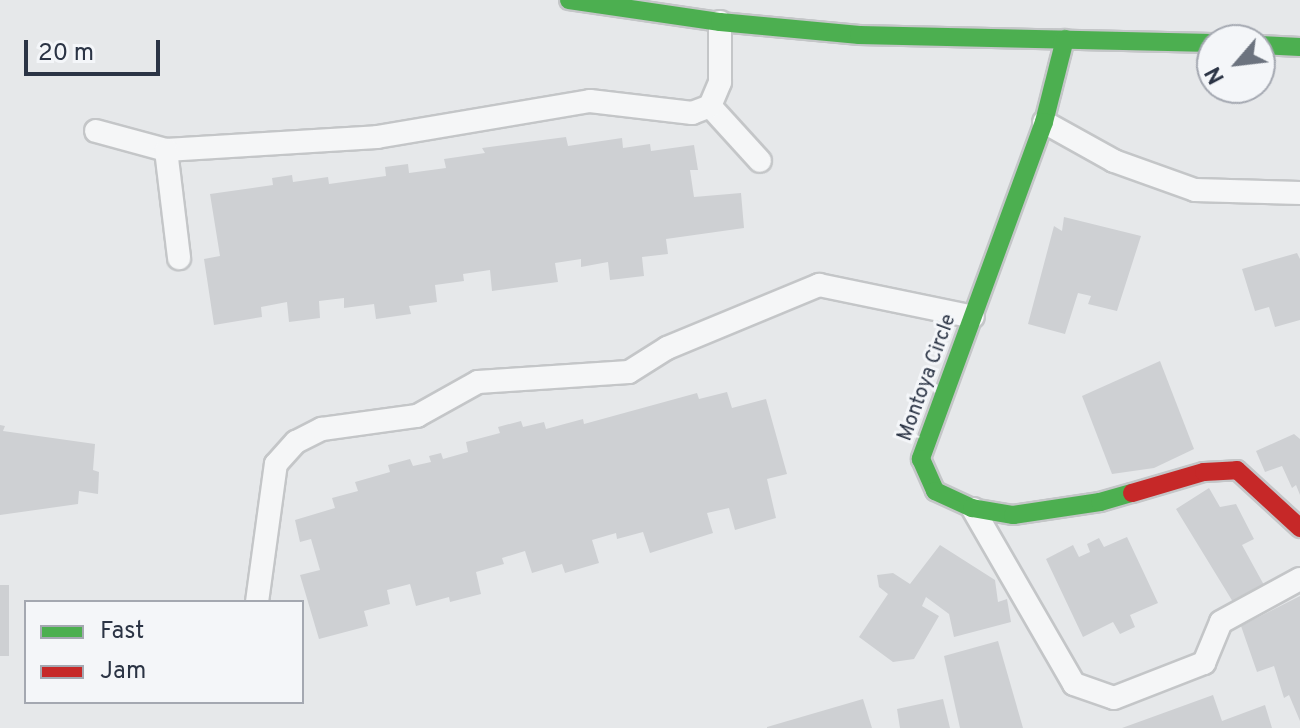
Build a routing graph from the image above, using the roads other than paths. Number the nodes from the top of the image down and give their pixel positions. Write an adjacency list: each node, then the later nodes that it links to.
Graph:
1 (569, 0): 2 (street)
2 (720, 22): 3 (street); 7 (lane)
3 (1065, 39): 4 (street); 8 (street, Montoya Circle)
4 (1196, 43)
5 (1276, 46): 6 (street)
6 (1300, 47)
7 (710, 106): 10 (lane); 11 (lane)
8 (1044, 122): 12 (lane); 14 (street, Montoya Circle)
9 (96, 131): 10 (lane)
10 (166, 150): 13 (lane)
11 (760, 161)
12 (1300, 193)
13 (179, 258)
14 (973, 317): 15 (street, Montoya Circle); 18 (lane)
15 (972, 508): 16 (street, Montoya Circle); 17 (lane)
16 (1300, 528)
17 (1300, 579)
18 (257, 600)

